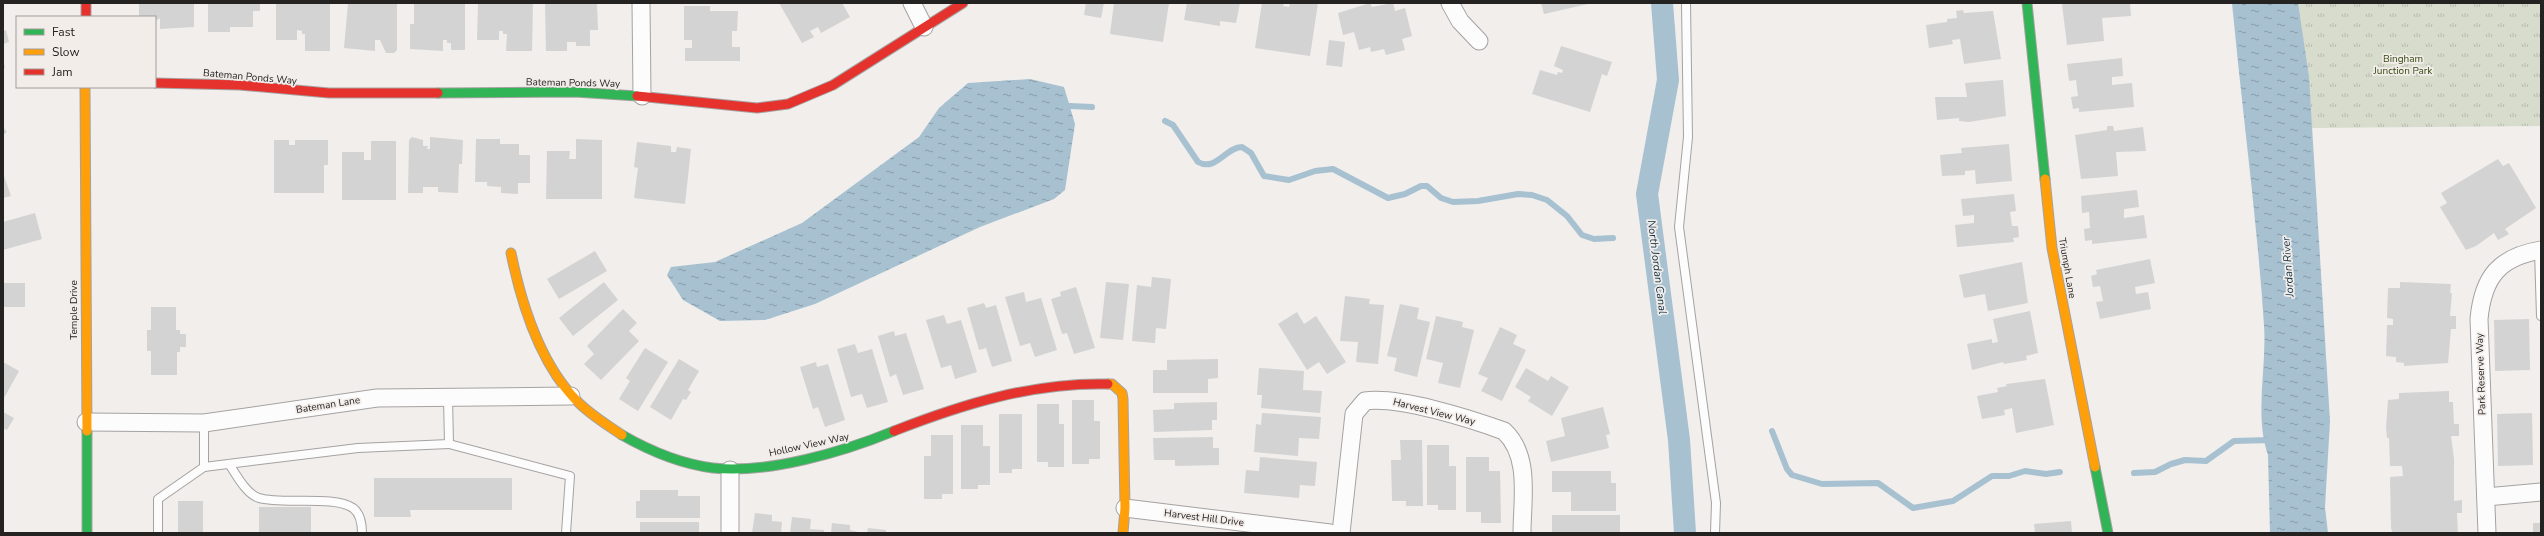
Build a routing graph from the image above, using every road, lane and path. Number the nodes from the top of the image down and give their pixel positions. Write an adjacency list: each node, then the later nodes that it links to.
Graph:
1 (86, 3): 8 (street)
2 (641, 3): 13 (street)
3 (912, 3): 9 (street)
4 (963, 3): 9 (street, Bateman Ponds Way)
5 (1450, 3): 10 (street)
6 (1686, 3): 37 (lane)
7 (2027, 3): 38 (street, Triumph Lane)
8 (86, 16)
9 (924, 27): 13 (street, Bateman Ponds Way)
10 (1479, 41)
11 (156, 83): 13 (street, Bateman Ponds Way)
12 (85, 88): 19 (street, Temple Drive)
13 (642, 96)
14 (2540, 251): 16 (lane); 26 (street, Park Reserve Way)
15 (511, 253): 17 (street, Hollow View Way)
16 (2541, 316)
17 (571, 396): 18 (street, Bateman Lane); 24 (street, Hollow View Way)
18 (448, 398): 20 (street, Bateman Lane); 21 (lane)
19 (86, 422): 20 (street, Bateman Lane); 28 (street, Temple Drive)
20 (204, 423): 23 (lane)
21 (449, 444): 22 (lane); 31 (lane)
22 (229, 464): 23 (lane); 30 (lane)
23 (204, 467): 29 (lane)
24 (730, 470): 27 (street, Hollow View Way); 32 (street)
25 (2541, 492): 26 (street)
26 (2486, 496): 39 (street, Park Reserve Way)
27 (1125, 508): 33 (street, Hollow View Way); 34 (street, Harvest Hill Drive)
28 (87, 533)
29 (158, 533)
30 (362, 533)
31 (566, 533)
32 (730, 533)
33 (1123, 533)
34 (1330, 533)
35 (1341, 533): 36 (street, Harvest View Way)
36 (1522, 533)
37 (1715, 533)
38 (2108, 533)
39 (2487, 533)

